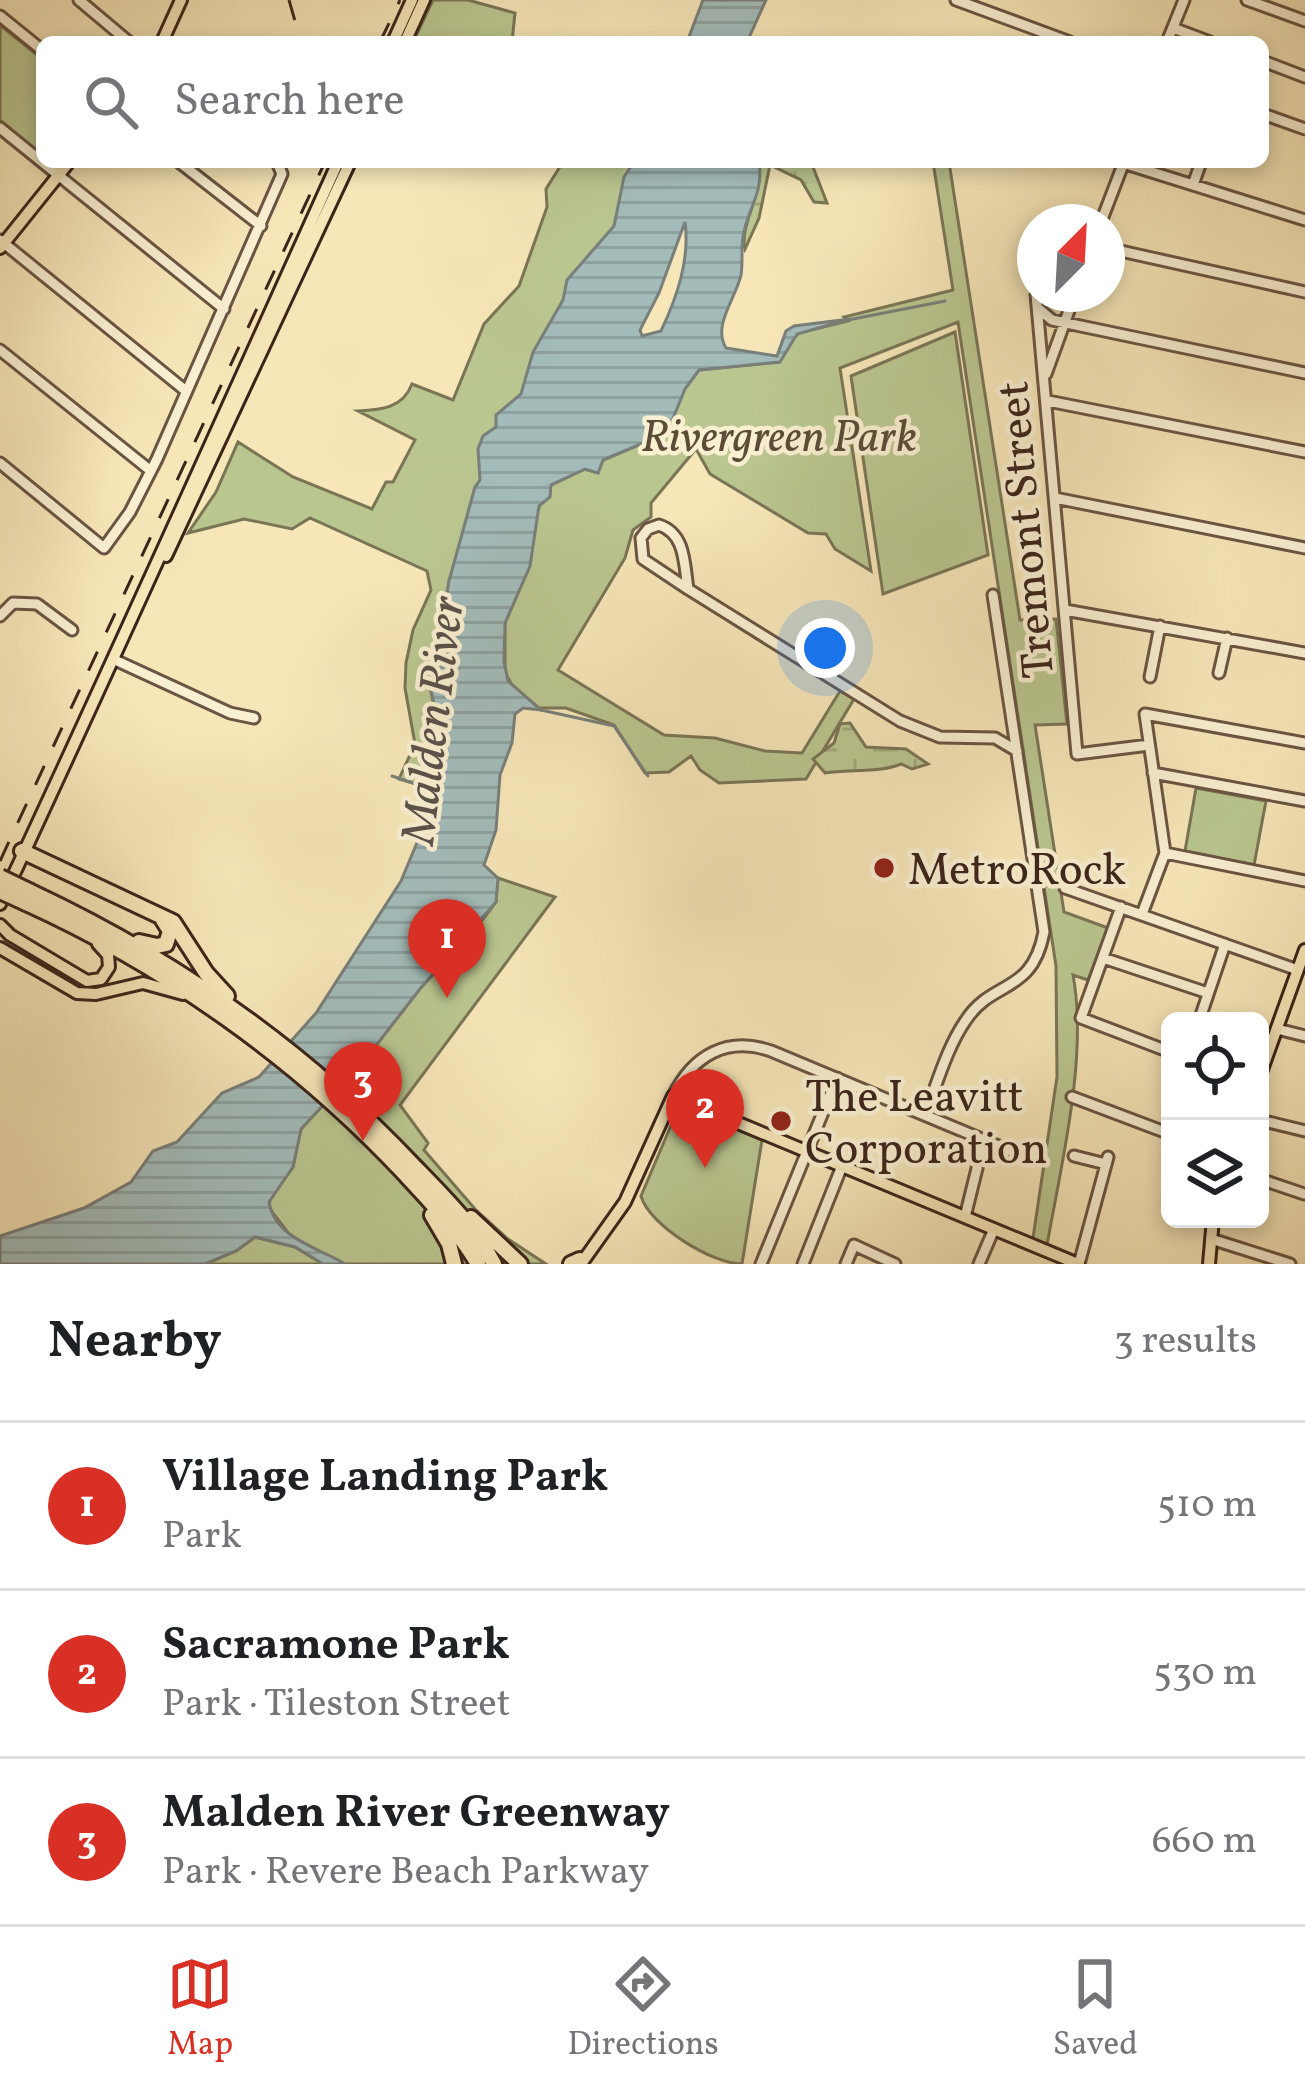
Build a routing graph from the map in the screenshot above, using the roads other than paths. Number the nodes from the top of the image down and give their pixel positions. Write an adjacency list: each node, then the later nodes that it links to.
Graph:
1 (79, 0): 12 (street)
2 (181, 0): 13 (main road)
3 (412, 0): 14 (main road)
4 (424, 0): 15 (main road)
5 (956, 0): 8 (street)
6 (1184, 0): 11 (street)
7 (1247, 0): 10 (street)
8 (983, 5): 16 (street)
9 (0, 16): 19 (street)
10 (1305, 21)
11 (1172, 28): 17 (street); 18 (street)
12 (122, 36)
13 (165, 36)
14 (396, 36)
15 (408, 36)
16 (1056, 36)
17 (1170, 36)
18 (1194, 36)
19 (36, 45)
20 (1269, 63): 21 (street)
21 (1305, 76)
22 (1269, 116): 24 (street)
23 (0, 128): 25 (street)
24 (1305, 129)
25 (36, 158)
26 (48, 168): 35 (street)
27 (64, 168): 35 (main road)
28 (187, 168): 39 (street)
29 (279, 168): 39 (street)
30 (335, 168): 58 (main road)
31 (347, 168): 58 (main road)
32 (1122, 168): 37 (street)
33 (1143, 168): 36 (street)
34 (1200, 168): 36 (street)
35 (58, 176): 40 (main road); 43 (street)
36 (1193, 184): 38 (street)
37 (1108, 204)
38 (1305, 220)
39 (261, 226): 43 (street)
40 (1, 244): 51 (street)
41 (1125, 252): 42 (street)
42 (1305, 292)
43 (224, 309): 51 (street)
44 (1038, 312): 50 (street, Tremont Street)
45 (1043, 312): 47 (street, Tremont Street)
46 (1068, 312): 47 (street)
47 (1064, 323): 49 (street); 50 (street)
48 (0, 350): 55 (street)
49 (1305, 373)
50 (1046, 379): 52 (street, Tremont Street)
51 (186, 391): 55 (street)
52 (1048, 401): 53 (street); 56 (street, Tremont Street)
53 (1305, 452)
54 (0, 464): 55 (street)
55 (151, 471)
56 (1055, 498): 57 (street); 61 (street, Tremont Street)
57 (1305, 548)
58 (149, 584): 67 (main road)
59 (688, 589): 59 (street); 73 (street)
60 (993, 595): 73 (street)
61 (1065, 610): 63 (street); 72 (street, Tremont Street)
62 (0, 616): 64 (street)
63 (1160, 626): 65 (street); 69 (street)
64 (72, 630)
65 (1227, 638): 66 (street); 68 (street)
66 (1305, 653)
67 (115, 660): 70 (street); 77 (main road)
68 (1219, 674)
69 (1150, 677)
70 (254, 718)
71 (1305, 743): 72 (street)
72 (1149, 745): 74 (street)
73 (1017, 751): 105 (street)
74 (1153, 773): 75 (street); 76 (street)
75 (1305, 801)
76 (1165, 853): 78 (street); 85 (street)
77 (20, 856): 79 (main road); 82 (main road); 84 (highway)
78 (1305, 880)
79 (0, 884): 81 (highway, bridge)
80 (1065, 888): 83 (street)
81 (29, 897): 86 (highway); 88 (highway)
82 (0, 904)
83 (1121, 907): 85 (street); 92 (street)
84 (154, 914): 88 (highway); 99 (highway)
85 (1142, 914): 89 (street)
86 (60, 919): 87 (main road); 95 (highway)
87 (0, 925)
88 (106, 929): 99 (highway)
89 (1225, 944): 93 (street); 94 (street)
90 (0, 948): 95 (main road)
91 (1305, 952): 93 (main road)
92 (1103, 958): 94 (street); 100 (street)
93 (1298, 970): 97 (main road)
94 (1208, 993): 96 (street)
95 (218, 1012): 99 (highway)
96 (1202, 1012)
97 (1277, 1029): 98 (street); 101 (main road)
98 (1305, 1036)
99 (262, 1037): 114 (highway)
100 (1161, 1049)
101 (1269, 1051)
102 (837, 1078): 103 (street); 105 (street); 110 (street)
103 (673, 1096): 110 (main road); 121 (main road)
104 (1072, 1097): 107 (street)
105 (925, 1115): 109 (street)
106 (1269, 1122): 108 (street)
107 (1161, 1131)
108 (1305, 1131)
109 (984, 1140): 111 (street); 117 (street)
110 (807, 1151): 113 (main road); 127 (street)
111 (1020, 1155)
112 (1074, 1156): 131 (street)
113 (842, 1166): 117 (main road); 128 (street)
114 (409, 1170): 122 (highway); 124 (highway); 125 (highway); 126 (highway)
115 (1269, 1182): 116 (street)
116 (1304, 1194)
117 (965, 1217): 119 (main road)
118 (1213, 1228): 120 (main road)
119 (994, 1229): 130 (street); 131 (main road)
120 (1211, 1239): 132 (main road); 133 (street)
121 (580, 1260)
122 (519, 1261)
123 (892, 1263): 129 (street)
124 (454, 1264)
125 (478, 1264)
126 (494, 1264)
127 (760, 1264)
128 (803, 1264)
129 (846, 1264)
130 (979, 1264)
131 (1079, 1264)
132 (1210, 1264)
133 (1290, 1264)

